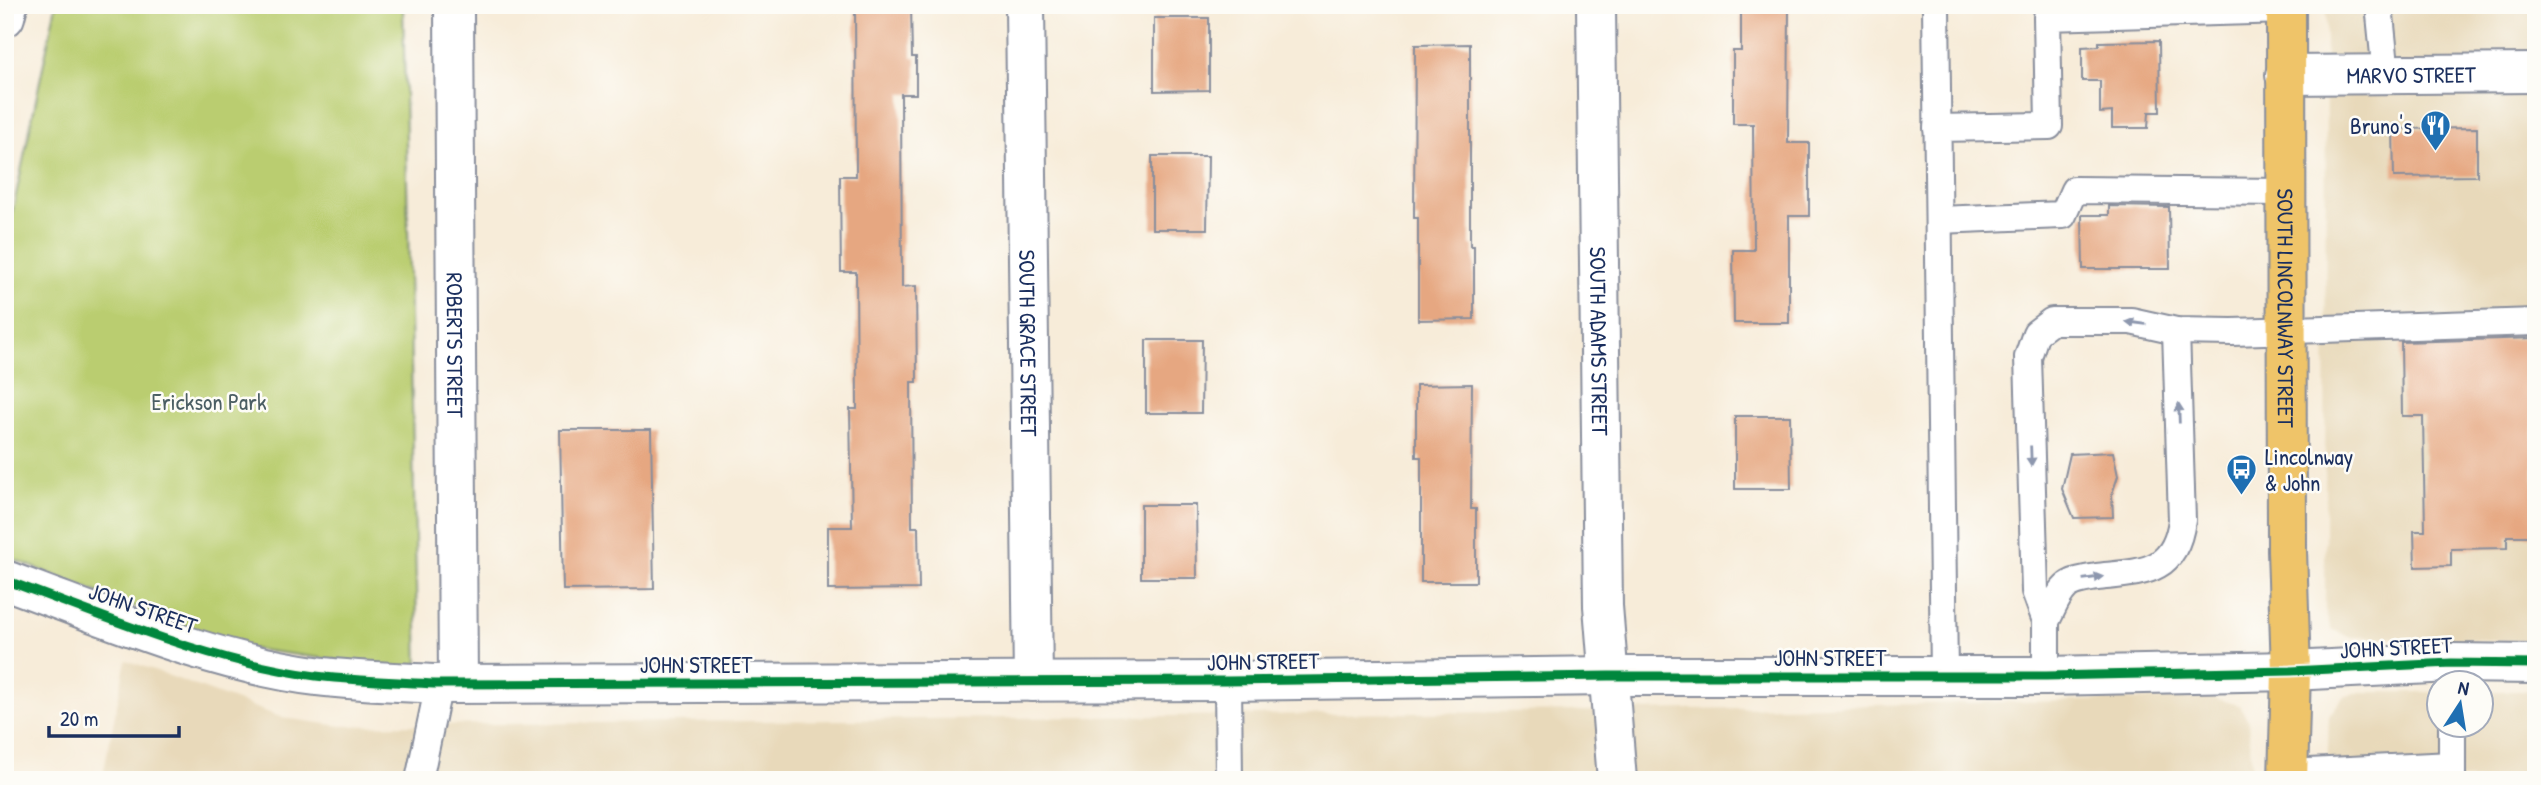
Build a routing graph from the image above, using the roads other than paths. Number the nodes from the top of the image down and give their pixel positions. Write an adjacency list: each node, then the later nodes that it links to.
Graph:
1 (8, 5): 8 (street)
2 (454, 5): 29 (street, ROBERTS STREET)
3 (1024, 5): 28 (street, SOUTH GRACE STREET)
4 (1596, 5): 24 (street, SOUTH ADAMS STREET)
5 (1936, 5): 12 (lane)
6 (2379, 5): 11 (lane)
7 (2286, 8): 10 (main road, SOUTH LINCOLNWAY STREET); 12 (lane)
8 (5, 17)
9 (2536, 73): 11 (street, MARVO STREET)
10 (2285, 75): 11 (street, MARVO STREET); 13 (main road, SOUTH LINCOLNWAY STREET)
11 (2386, 75)
12 (1937, 128): 14 (lane)
13 (2285, 192): 14 (lane); 16 (main road, SOUTH LINCOLNWAY STREET)
14 (1939, 220): 25 (lane)
15 (2536, 322): 16 (lane)
16 (2287, 330): 17 (lane); 22 (main road, SOUTH LINCOLNWAY STREET)
17 (2176, 331): 19 (lane, one-way to 17); 19 (lane, one-way to 19)
18 (5, 580): 29 (street, JOHN STREET)
19 (2046, 621): 26 (lane)
20 (2536, 664): 21 (street, JOHN STREET)
21 (2479, 670)
22 (2291, 671): 23 (street, JOHN STREET); 26 (street, JOHN STREET); 32 (main road, SOUTH LINCOLNWAY STREET)
23 (2426, 673)
24 (1609, 676): 25 (street, JOHN STREET); 27 (street, JOHN STREET); 35 (street, SOUTH ADAMS STREET)
25 (1944, 676): 26 (street, JOHN STREET)
26 (2046, 676)
27 (1228, 681): 28 (street, JOHN STREET); 34 (lane)
28 (1032, 682): 29 (street, JOHN STREET)
29 (449, 684): 33 (lane)
30 (2452, 740): 31 (lane)
31 (2452, 772): 32 (lane)
32 (2288, 776)
33 (419, 780)
34 (1229, 780)
35 (1617, 780)

